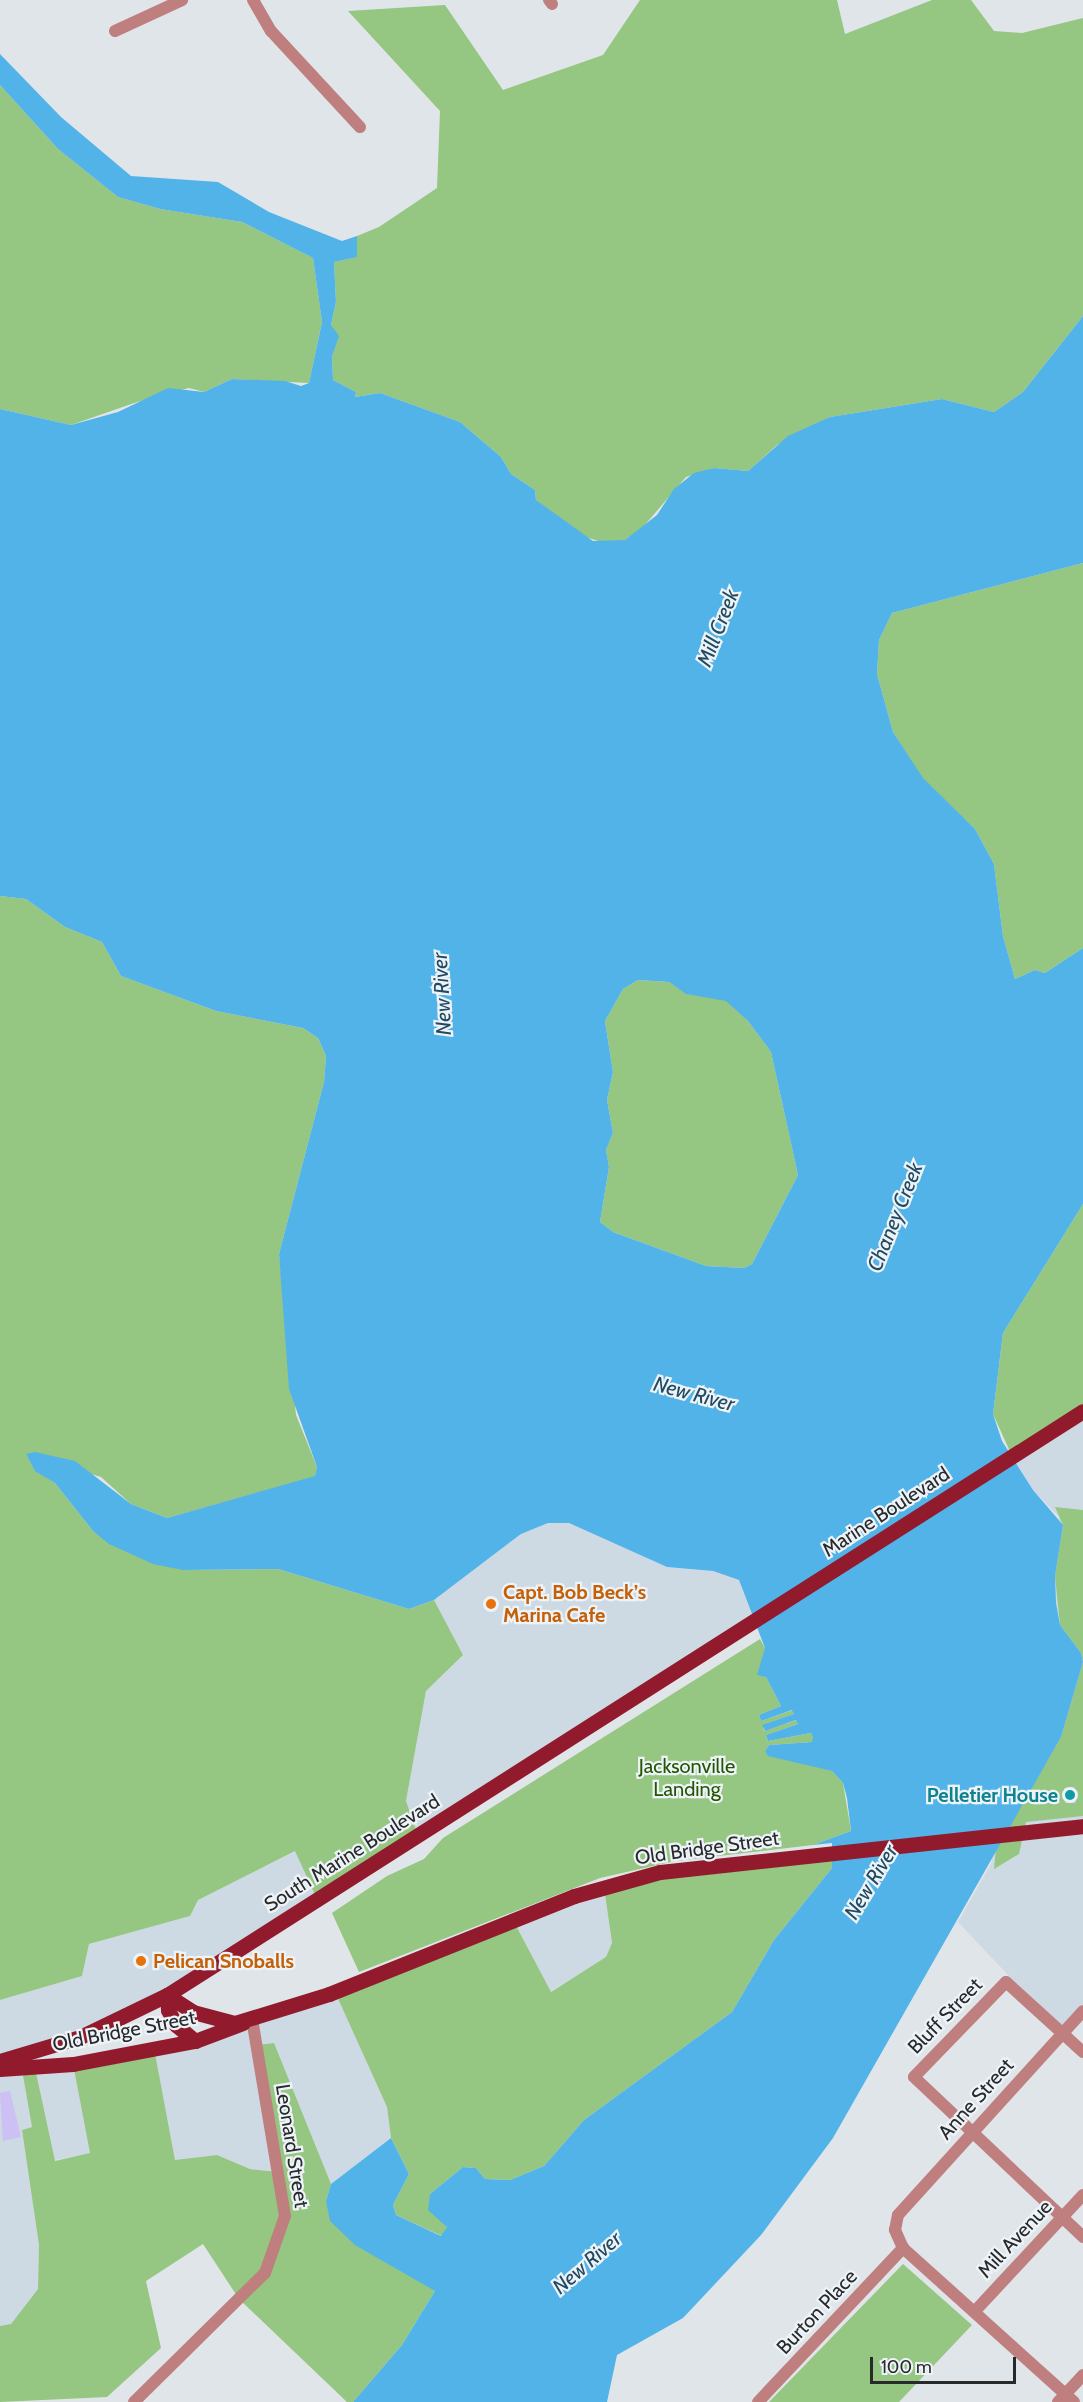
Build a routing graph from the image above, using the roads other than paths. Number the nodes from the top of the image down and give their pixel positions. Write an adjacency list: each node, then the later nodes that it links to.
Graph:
1 (183, 0): 3 (street)
2 (253, 0): 4 (street)
3 (115, 30)
4 (360, 127)
5 (1082, 1412): 6 (main road, Marine Boulevard)
6 (712, 1648): 8 (main road, South Marine Boulevard)
7 (1083, 1826): 10 (main road, Old Bridge Street)
8 (167, 1995): 10 (main road, Old Bridge Street); 12 (main road); 14 (main road, South Marine Boulevard)
9 (1083, 2011): 11 (street, Anne Street)
10 (252, 2019): 12 (main road, Old Bridge Street); 24 (street, Leonard Street)
11 (1062, 2032): 13 (street); 16 (street, Anne Street); 16 (street, Bluff Street)
12 (195, 2041): 15 (main road, Old Bridge Street)
13 (1083, 2052)
14 (0, 2061)
15 (0, 2069)
16 (972, 2132): 18 (street); 20 (street, Anne Street)
17 (1083, 2195): 18 (street, Mill Avenue)
18 (1061, 2218): 19 (street); 21 (street, Mill Avenue)
19 (1083, 2237)
20 (903, 2248): 21 (street); 25 (street, Burton Place)
21 (976, 2310): 23 (street)
22 (1083, 2375): 23 (street)
23 (1066, 2399)
24 (134, 2402)
25 (758, 2402)

